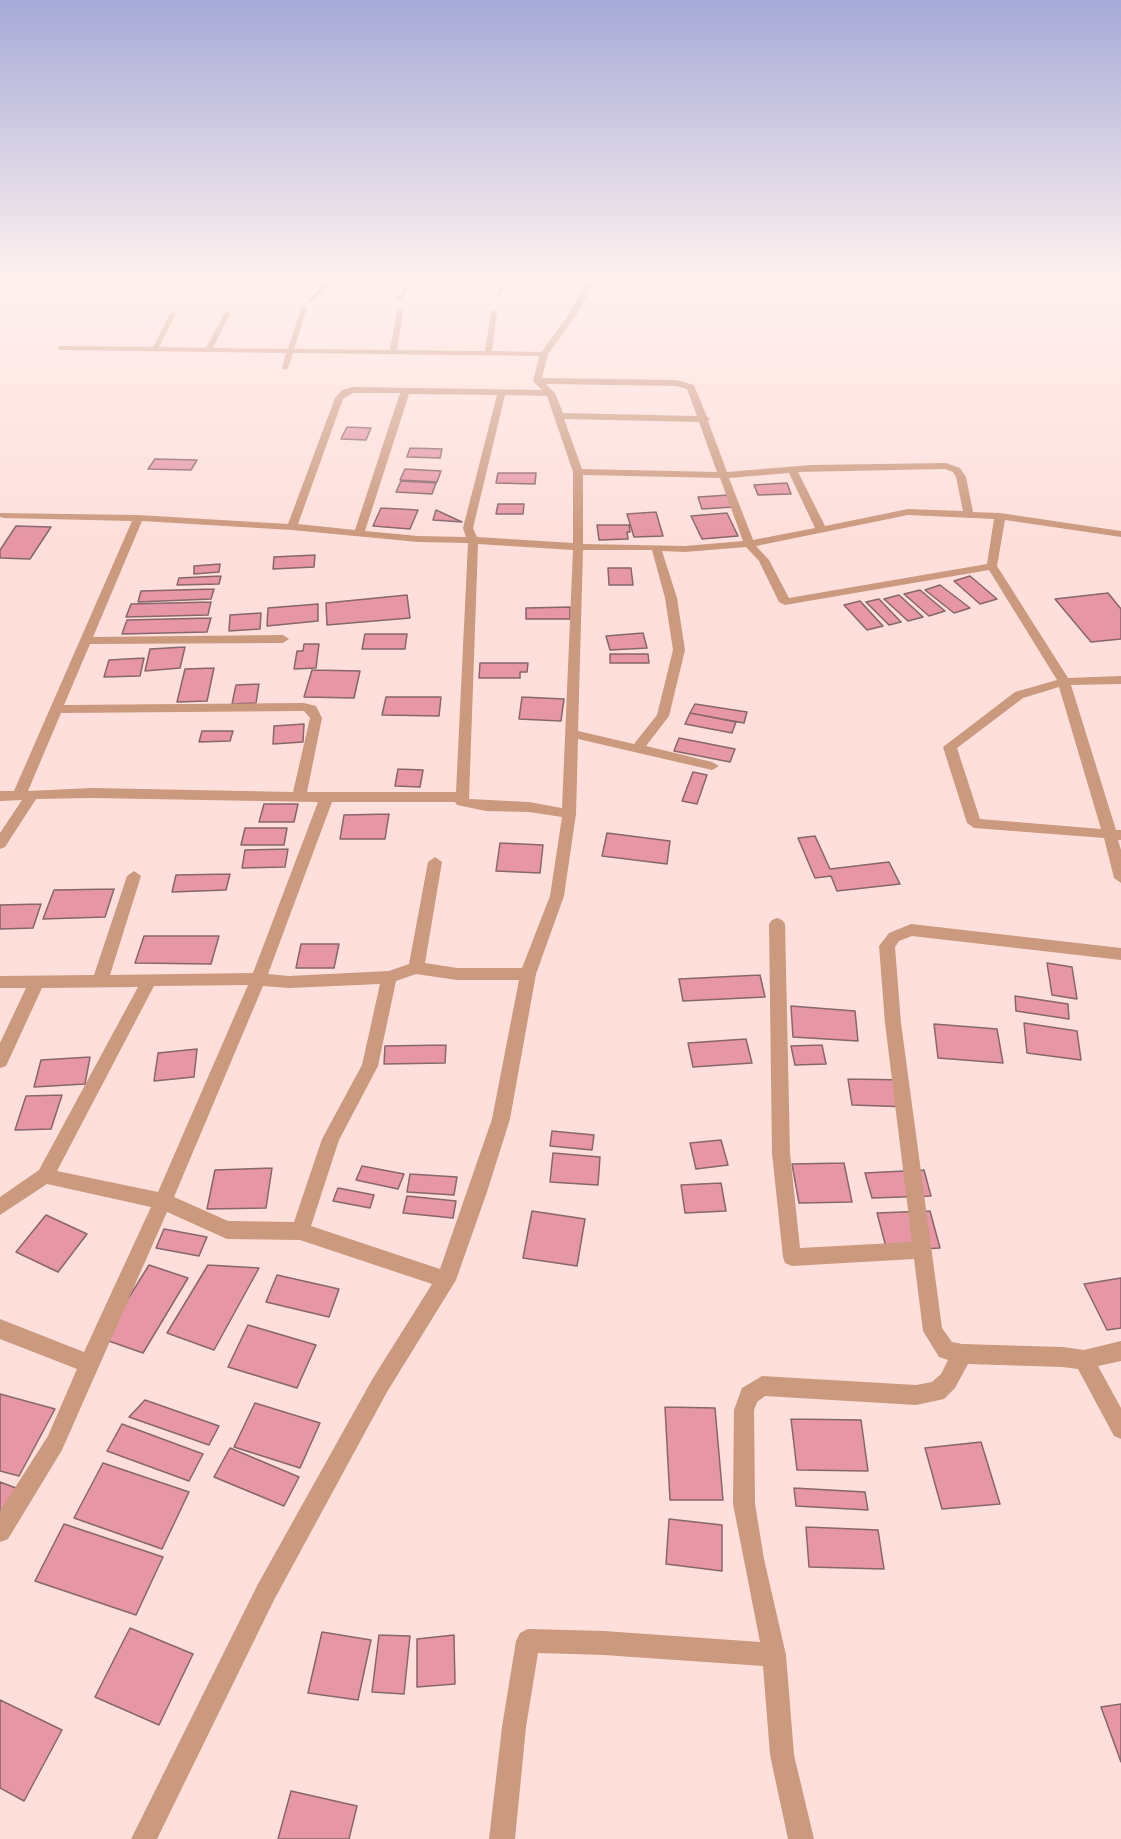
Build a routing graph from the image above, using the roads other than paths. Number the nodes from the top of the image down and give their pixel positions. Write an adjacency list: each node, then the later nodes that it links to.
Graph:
1 (287, 362): 3 (lane)
2 (542, 362): 4 (street)
3 (285, 368)
4 (537, 381): 7 (street); 9 (street)
5 (405, 391): 6 (street); 17 (street); 19 (street)
6 (502, 391): 7 (street); 21 (street)
7 (551, 393): 8 (street)
8 (559, 416): 9 (street); 11 (street)
9 (705, 419): 12 (street)
10 (792, 469): 12 (street); 13 (street); 18 (street)
11 (578, 472): 12 (street); 24 (street)
12 (724, 475): 22 (street)
13 (968, 513): 15 (street); 18 (street)
14 (4, 516): 16 (street)
15 (1000, 516): 20 (street); 25 (street)
16 (138, 518): 17 (street); 27 (street)
17 (292, 527): 19 (street)
18 (821, 529): 22 (street)
19 (359, 534): 21 (street)
20 (1121, 534)
21 (473, 540): 24 (street); 38 (street)
22 (749, 544): 23 (street); 25 (street)
23 (656, 547): 24 (street); 32 (street)
24 (578, 548): 31 (street)
25 (992, 566): 29 (street)
26 (283, 639): 27 (street)
27 (85, 641): 30 (street)
28 (1121, 680): 29 (street)
29 (1064, 682): 40 (street); 40 (street)
30 (56, 709): 34 (street); 36 (street)
31 (570, 732): 32 (street); 39 (street)
32 (638, 748): 33 (street)
33 (712, 766)
34 (26, 795): 35 (street); 36 (street); 41 (street)
35 (0, 796)
36 (299, 797): 37 (street)
37 (327, 797): 38 (street); 50 (street)
38 (464, 797): 39 (street)
39 (569, 814): 48 (street)
40 (1116, 834): 44 (street)
41 (0, 844)
42 (435, 862): 47 (street)
43 (134, 876): 52 (street)
44 (1121, 878)
45 (777, 924): 60 (street)
46 (1121, 954): 60 (street)
47 (416, 968): 48 (street); 49 (street)
48 (528, 974): 61 (street)
49 (389, 977): 50 (street); 59 (street)
50 (257, 979): 51 (street); 57 (street)
51 (149, 980): 52 (street); 56 (street)
52 (100, 981): 54 (street)
53 (0, 982): 54 (street)
54 (37, 982): 55 (street)
55 (0, 1061)
56 (45, 1176): 57 (street); 58 (street)
57 (163, 1201): 59 (street); 66 (street)
58 (0, 1207)
59 (300, 1231): 61 (street)
60 (921, 1250): 64 (street)
61 (446, 1280): 70 (street)
62 (0, 1329): 66 (street)
63 (1121, 1352): 65 (street)
64 (962, 1354): 65 (street); 69 (street)
65 (1084, 1360): 67 (street)
66 (89, 1364): 68 (street)
67 (1121, 1429)
68 (0, 1531)
69 (774, 1655): 71 (street); 72 (street)
70 (144, 1839)
71 (502, 1839)
72 (801, 1839)

